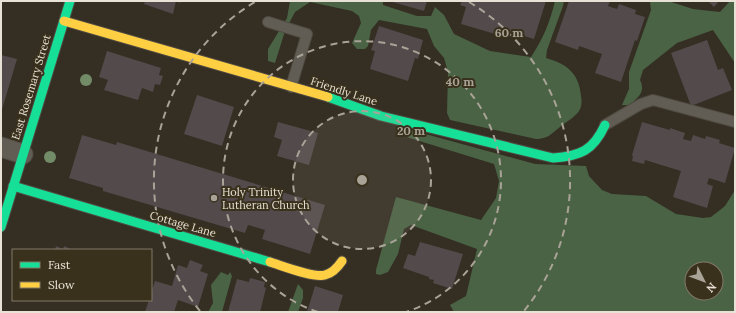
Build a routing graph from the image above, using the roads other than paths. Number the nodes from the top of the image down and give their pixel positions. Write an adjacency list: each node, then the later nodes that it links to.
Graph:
1 (70, 1): 2 (street, East Rosemary Street)
2 (64, 21): 4 (street, Friendly Lane); 8 (street, East Rosemary Street)
3 (268, 22): 4 (lane)
4 (291, 87): 6 (street, Friendly Lane)
5 (735, 122): 6 (lane)
6 (605, 125)
7 (1, 148): 8 (street)
8 (23, 154): 9 (street, East Rosemary Street)
9 (13, 186): 10 (street, East Rosemary Street); 11 (street, Cottage Lane)
10 (1, 227)
11 (342, 261)

